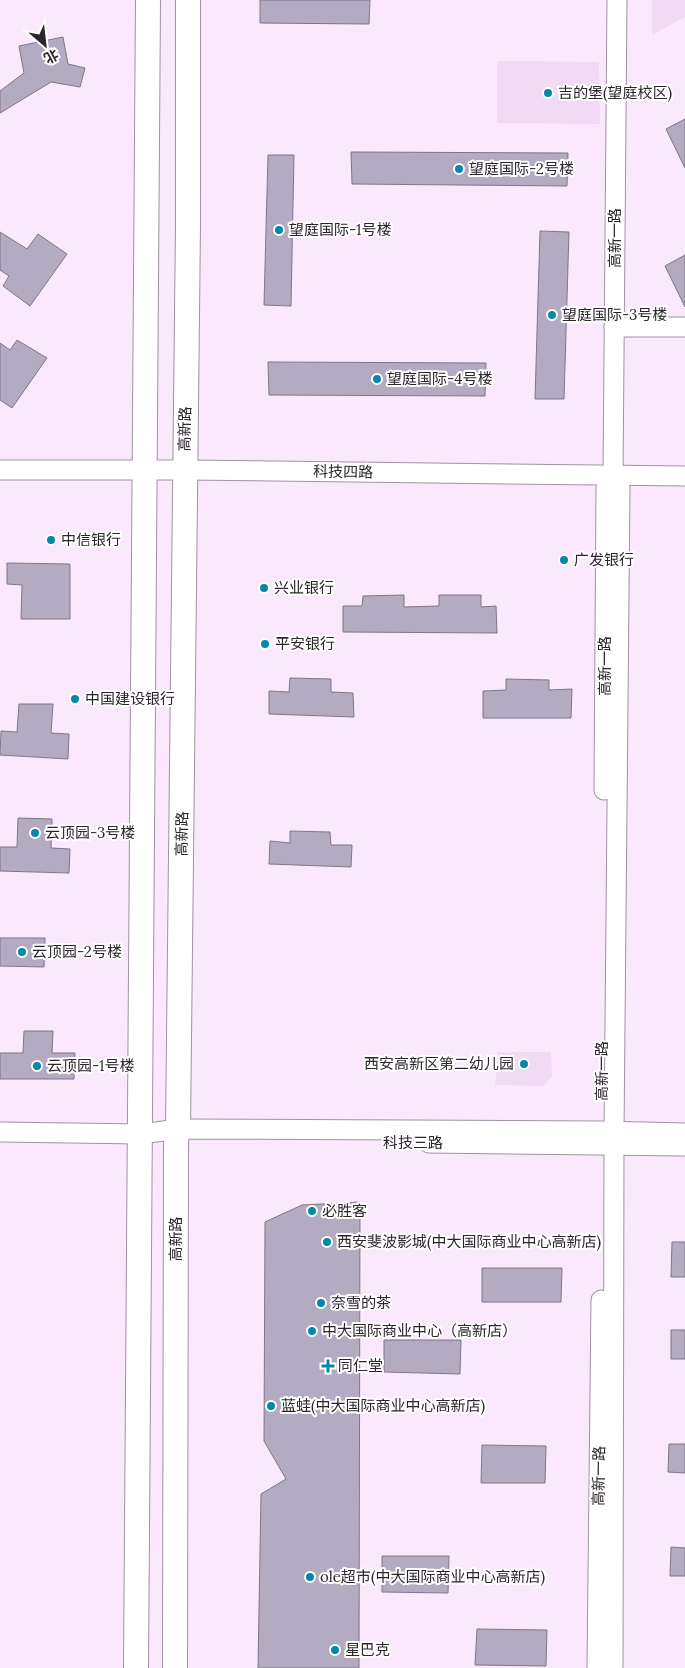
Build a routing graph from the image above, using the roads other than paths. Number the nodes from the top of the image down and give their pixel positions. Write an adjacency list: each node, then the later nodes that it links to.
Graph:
1 (148, 0): 9 (main road)
2 (188, 0): 7 (main road, 高新路)
3 (617, 0): 5 (street, 高新一路)
4 (685, 326): 5 (street)
5 (614, 327): 11 (street, 高新一路)
6 (0, 470): 9 (street, 科技四路)
7 (185, 476): 9 (street, 科技四路); 11 (street, 科技四路); 16 (main road, 高新路)
8 (685, 476): 11 (street, 科技四路)
9 (146, 477): 10 (street, 科技四路); 15 (main road)
10 (0, 483)
11 (613, 484): 12 (street, 科技四路); 17 (street, 高新一路)
12 (685, 488)
13 (0, 1132): 15 (street, 科技三路)
14 (685, 1133): 17 (street, 科技三路)
15 (141, 1134): 16 (street, 科技三路); 19 (main road)
16 (177, 1135): 17 (street, 科技三路); 20 (main road, 高新路)
17 (608, 1138): 18 (street, 科技三路); 21 (street, 高新一路); 22 (street, 高新一路)
18 (685, 1146)
19 (136, 1668)
20 (175, 1668)
21 (597, 1668)
22 (613, 1668)

